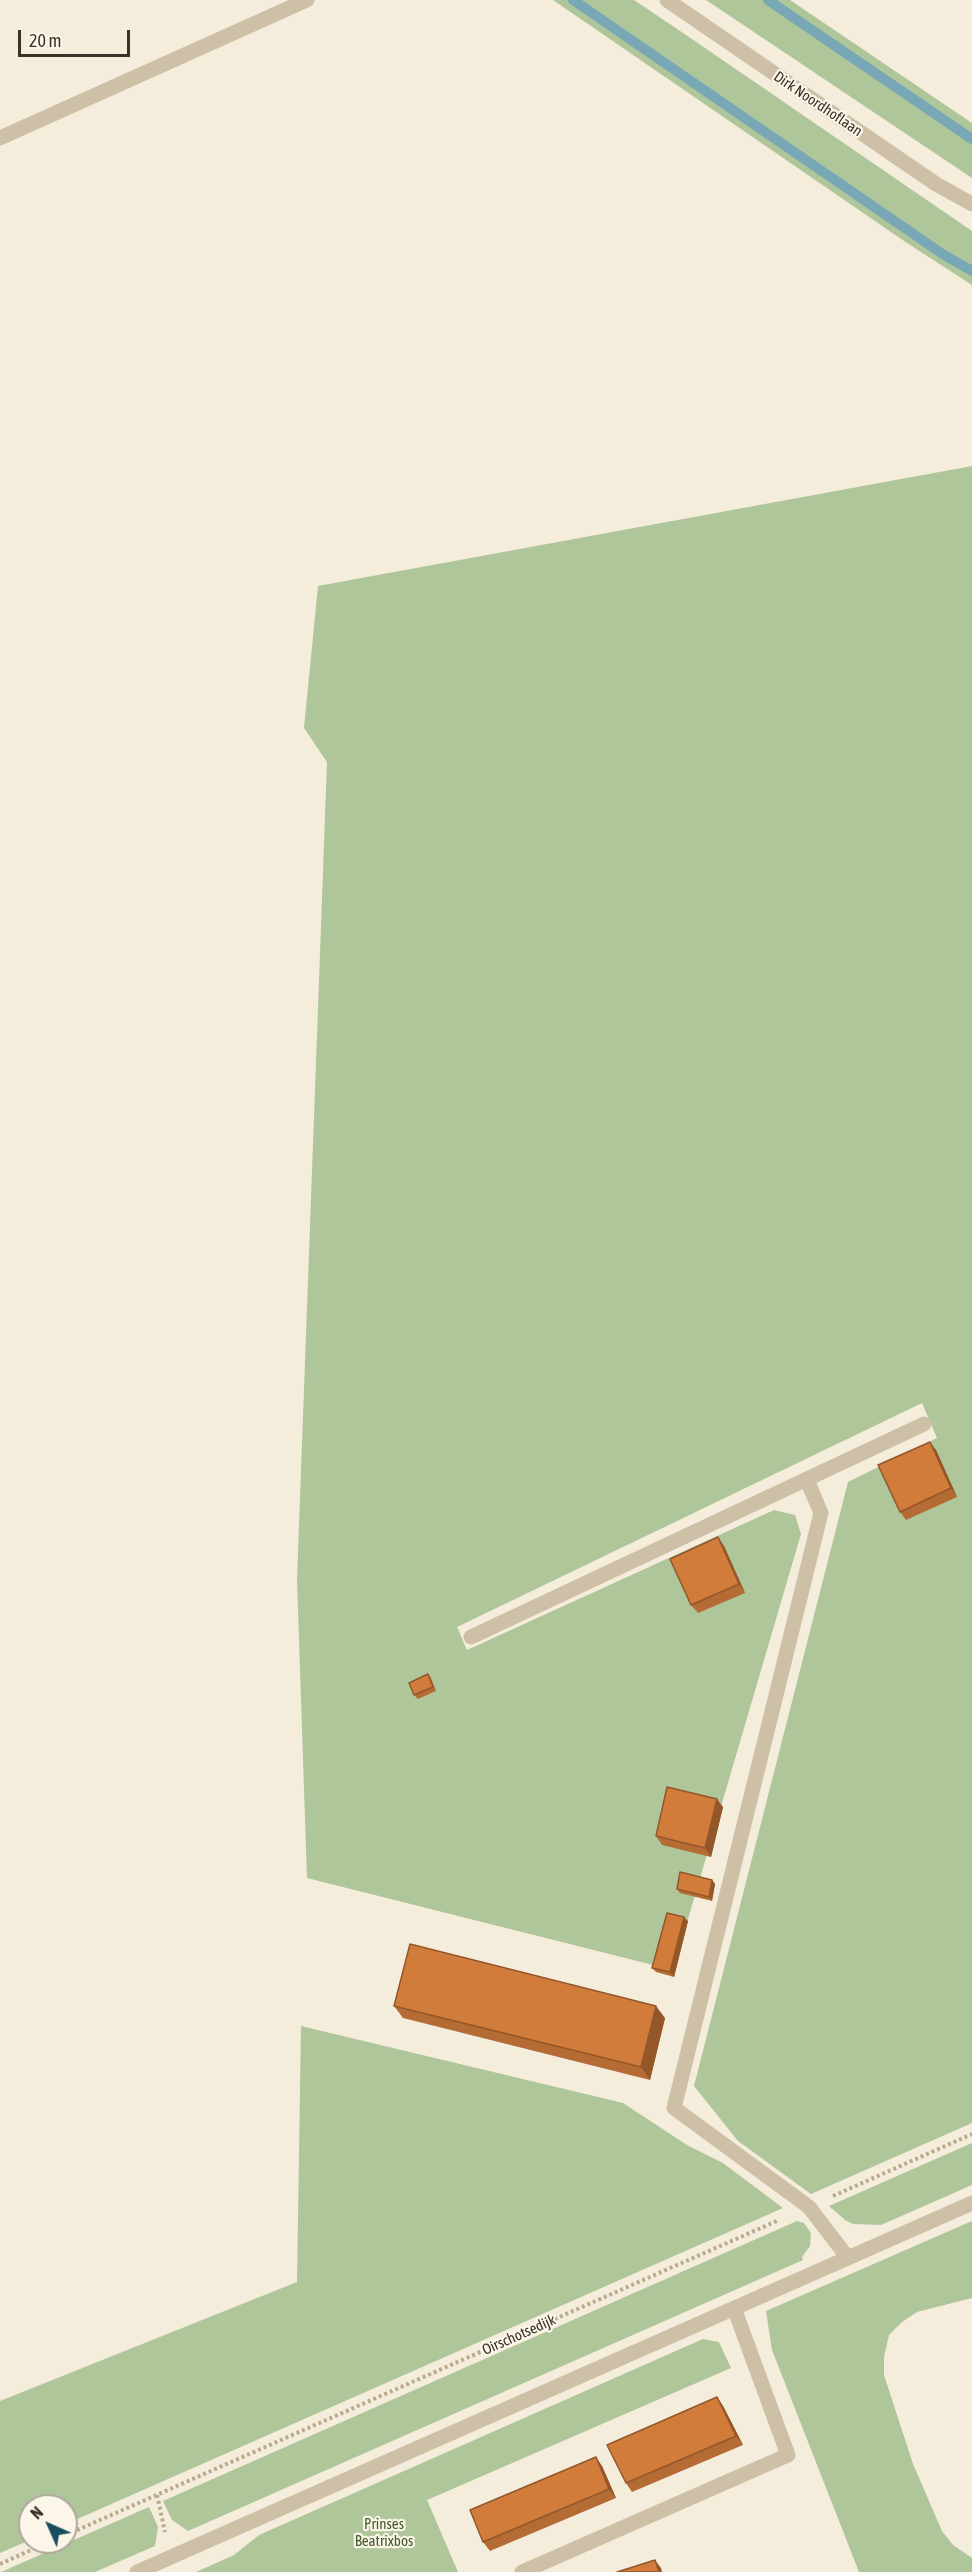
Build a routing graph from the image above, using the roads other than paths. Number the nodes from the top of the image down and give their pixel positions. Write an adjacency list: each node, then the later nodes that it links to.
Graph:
1 (307, 0): 3 (street)
2 (666, 0): 4 (street, Dirk Noordhoflaan)
3 (0, 138)
4 (972, 204)
5 (924, 1424): 6 (street)
6 (807, 1479): 7 (street); 9 (street)
7 (471, 1636)
8 (972, 2203): 9 (street)
9 (848, 2258): 10 (street)
10 (734, 2308): 11 (street); 12 (street)
11 (137, 2572)
12 (522, 2572)

